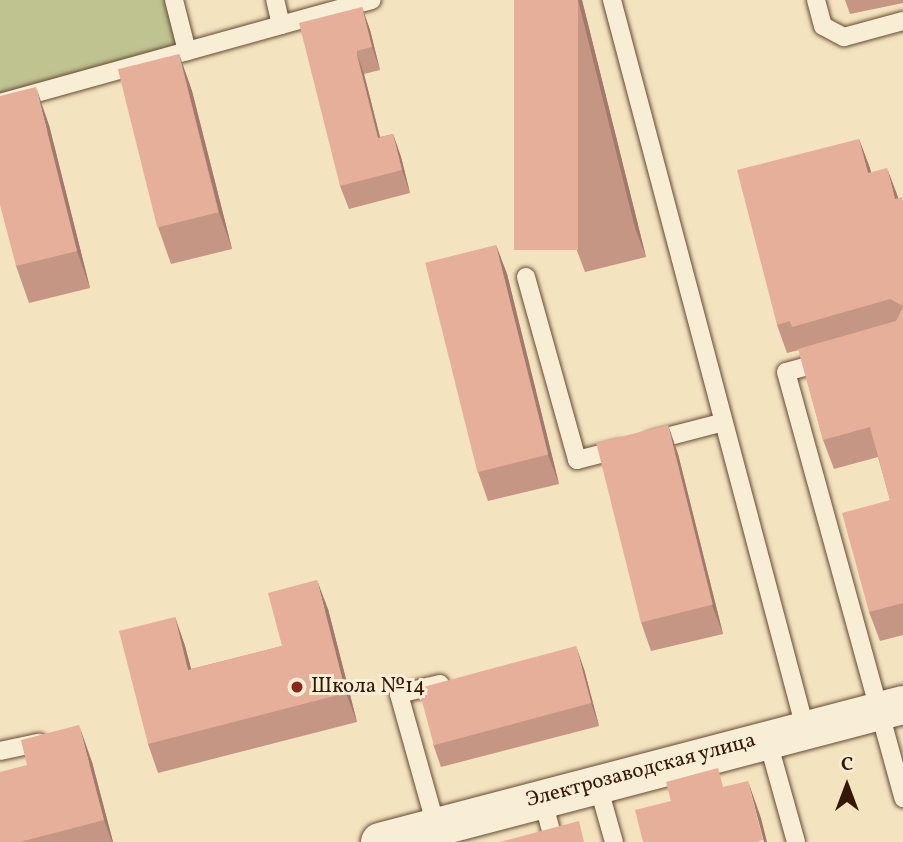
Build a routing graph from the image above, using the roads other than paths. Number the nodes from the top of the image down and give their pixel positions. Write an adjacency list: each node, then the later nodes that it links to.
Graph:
1 (174, 0): 8 (lane)
2 (275, 0): 7 (lane)
3 (372, 0): 7 (lane)
4 (612, 0): 12 (lane)
5 (816, 0): 6 (lane)
6 (903, 21)
7 (281, 25): 8 (lane)
8 (187, 51): 9 (lane)
9 (0, 103)
10 (526, 277): 12 (lane)
11 (838, 358): 14 (lane)
12 (724, 422): 15 (lane)
13 (453, 681): 22 (lane)
14 (891, 708): 15 (street, Электрозаводская улица); 21 (lane)
15 (805, 728): 16 (street, Электрозаводская улица)
16 (767, 738): 19 (street, Электрозаводская улица); 26 (lane)
17 (39, 743): 18 (lane)
18 (0, 751)
19 (597, 782): 20 (street, Электрозаводская улица); 25 (lane)
20 (542, 797): 22 (street, Электрозаводская улица); 24 (lane)
21 (903, 799)
22 (436, 826): 23 (street, Электрозаводская улица)
23 (380, 842)
24 (554, 842)
25 (614, 842)
26 (796, 842)

